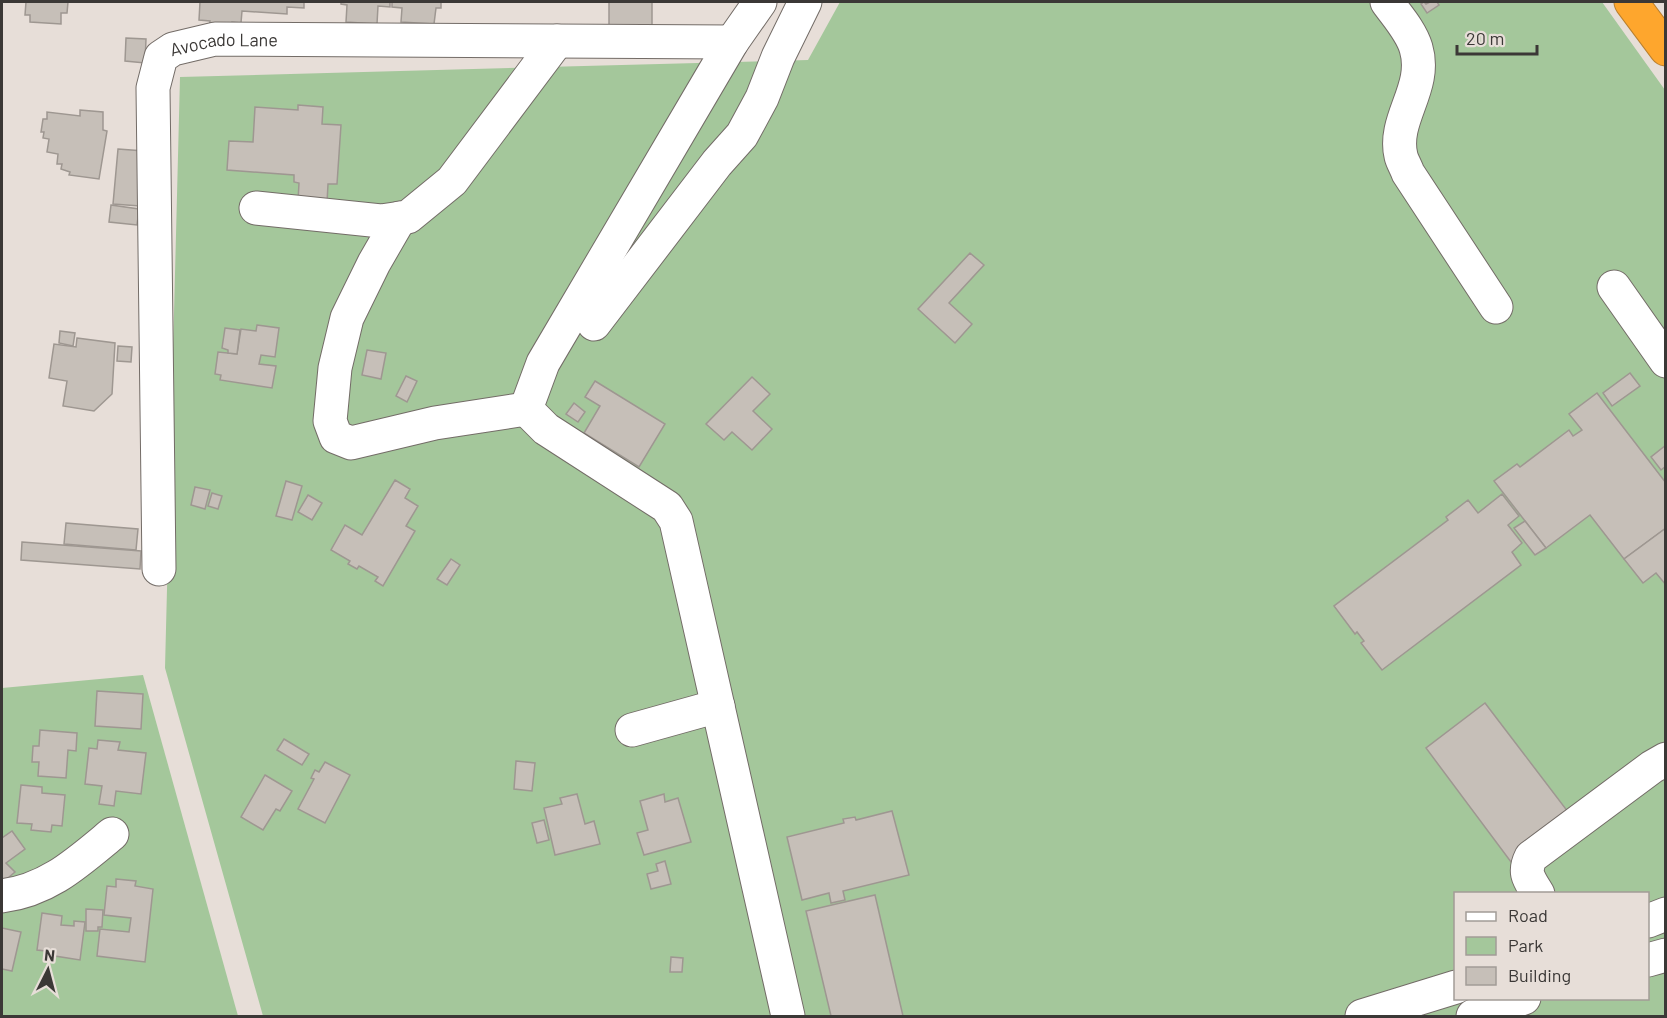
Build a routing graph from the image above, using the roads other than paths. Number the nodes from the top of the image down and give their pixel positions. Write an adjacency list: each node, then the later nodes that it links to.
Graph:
1 (760, 2): 6 (street)
2 (805, 2): 12 (street)
3 (1387, 2): 11 (street)
4 (1631, 2): 7 (highway)
5 (557, 41): 6 (street, Avocado Lane); 9 (street); 15 (street, Avocado Lane)
6 (732, 42): 14 (street)
7 (1665, 49)
8 (256, 208): 9 (street)
9 (400, 218): 14 (street)
10 (1614, 287): 13 (street)
11 (1496, 307)
12 (594, 324)
13 (1665, 361)
14 (526, 409): 16 (street)
15 (159, 569)
16 (718, 706): 17 (street); 28 (street)
17 (632, 730)
18 (1665, 759): 20 (street)
19 (112, 834): 21 (street)
20 (1537, 892)
21 (2, 896)
22 (1665, 914): 23 (street)
23 (1649, 920)
24 (1665, 955): 25 (street)
25 (1649, 959)
26 (1454, 987): 29 (street)
27 (1521, 1000): 30 (street)
28 (788, 1017)
29 (1362, 1017)
30 (1473, 1017)

